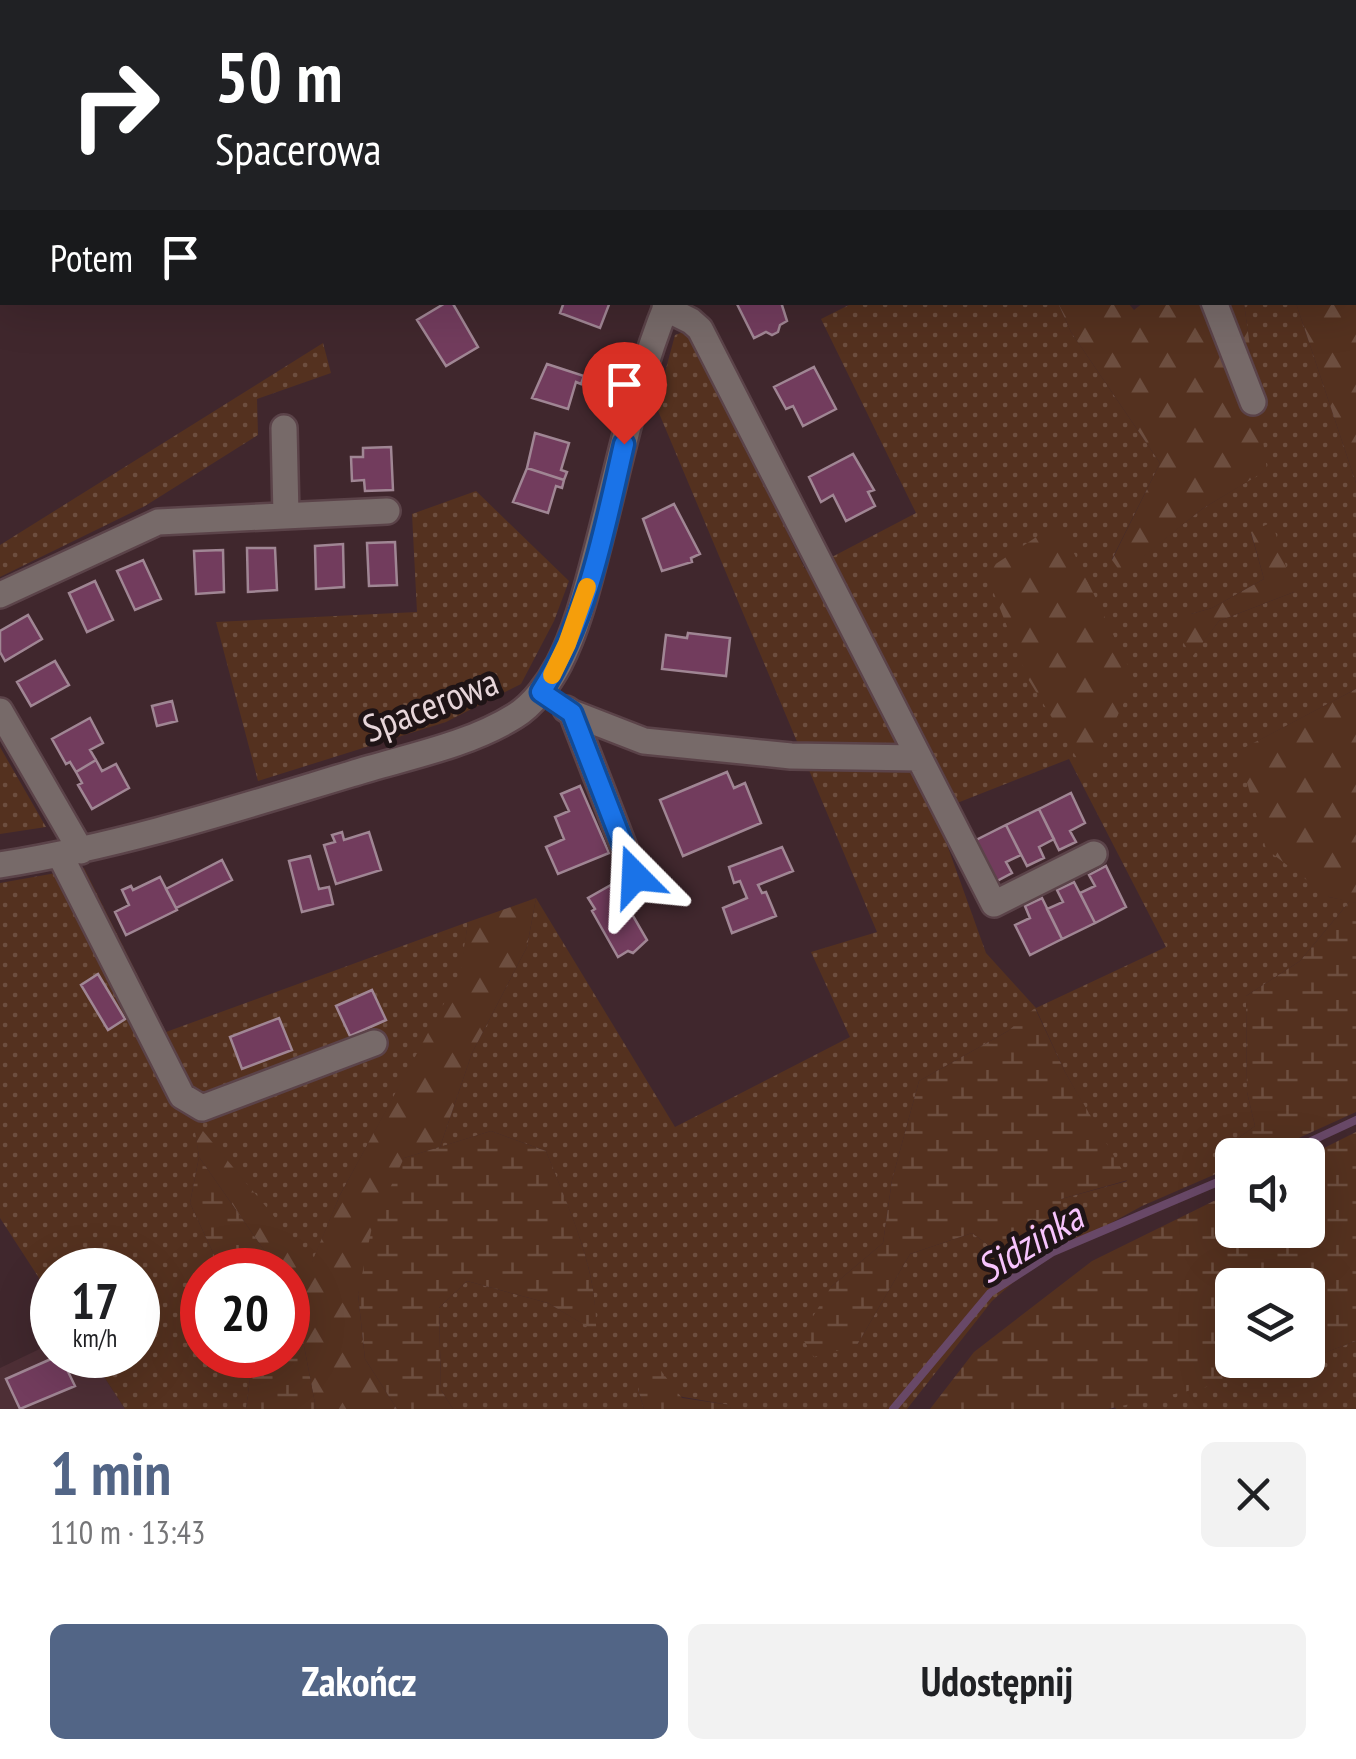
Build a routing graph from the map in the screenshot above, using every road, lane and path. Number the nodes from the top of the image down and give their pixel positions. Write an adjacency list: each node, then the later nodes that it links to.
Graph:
1 (666, 305): 8 (street, Spacerowa); 11 (street)
2 (1215, 305): 3 (street)
3 (1253, 402)
4 (284, 428): 6 (street)
5 (387, 511): 6 (street)
6 (286, 515): 7 (street)
7 (0, 594)
8 (541, 692): 10 (street); 12 (street, Spacerowa)
9 (0, 711): 12 (street)
10 (572, 713): 11 (street); 15 (street)
11 (919, 758): 13 (street)
12 (71, 853): 14 (street, Spacerowa); 16 (street)
13 (1094, 854)
14 (0, 865)
15 (635, 876)
16 (374, 1042)

